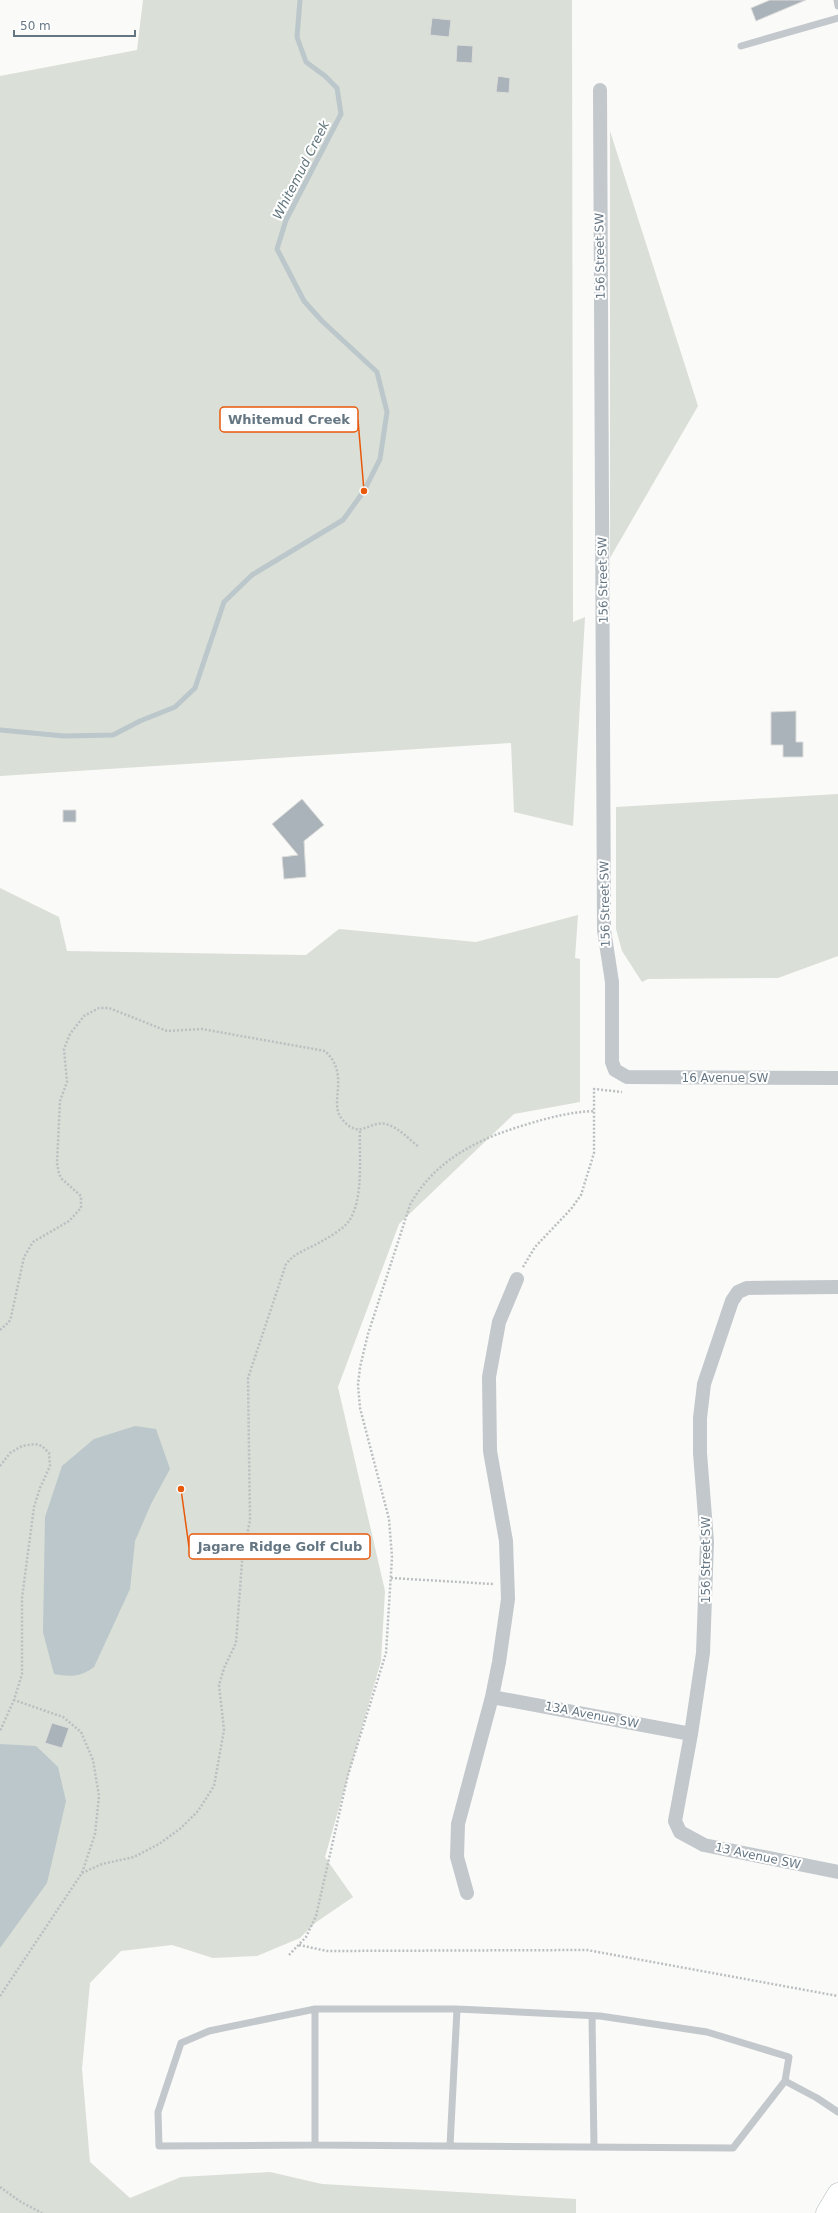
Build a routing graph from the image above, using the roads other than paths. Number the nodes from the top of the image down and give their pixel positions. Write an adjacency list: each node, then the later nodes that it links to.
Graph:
1 (837, 0): 2 (lane)
2 (838, 6)
3 (838, 18): 4 (lane)
4 (741, 46)
5 (600, 90): 6 (street, 156 Street SW)
6 (615, 1070): 7 (street, 16 Avenue SW)
7 (838, 1078)
8 (517, 1279): 10 (street)
9 (838, 1287): 11 (street, 156 Street SW)
10 (492, 1697): 11 (street, 13A Avenue SW); 14 (street)
11 (691, 1734): 12 (street, 156 Street SW)
12 (680, 1832): 13 (street, 13 Avenue SW)
13 (838, 1872)
14 (467, 1893)
15 (315, 2009): 16 (lane); 20 (lane); 20 (lane)
16 (457, 2009): 17 (lane); 21 (lane)
17 (592, 2016): 18 (lane); 22 (lane)
18 (784, 2082): 19 (lane); 22 (lane)
19 (838, 2112)
20 (315, 2145): 21 (lane)
21 (450, 2146): 22 (lane)
22 (594, 2146)
23 (838, 2193): 24 (main road)
24 (826, 2213)

